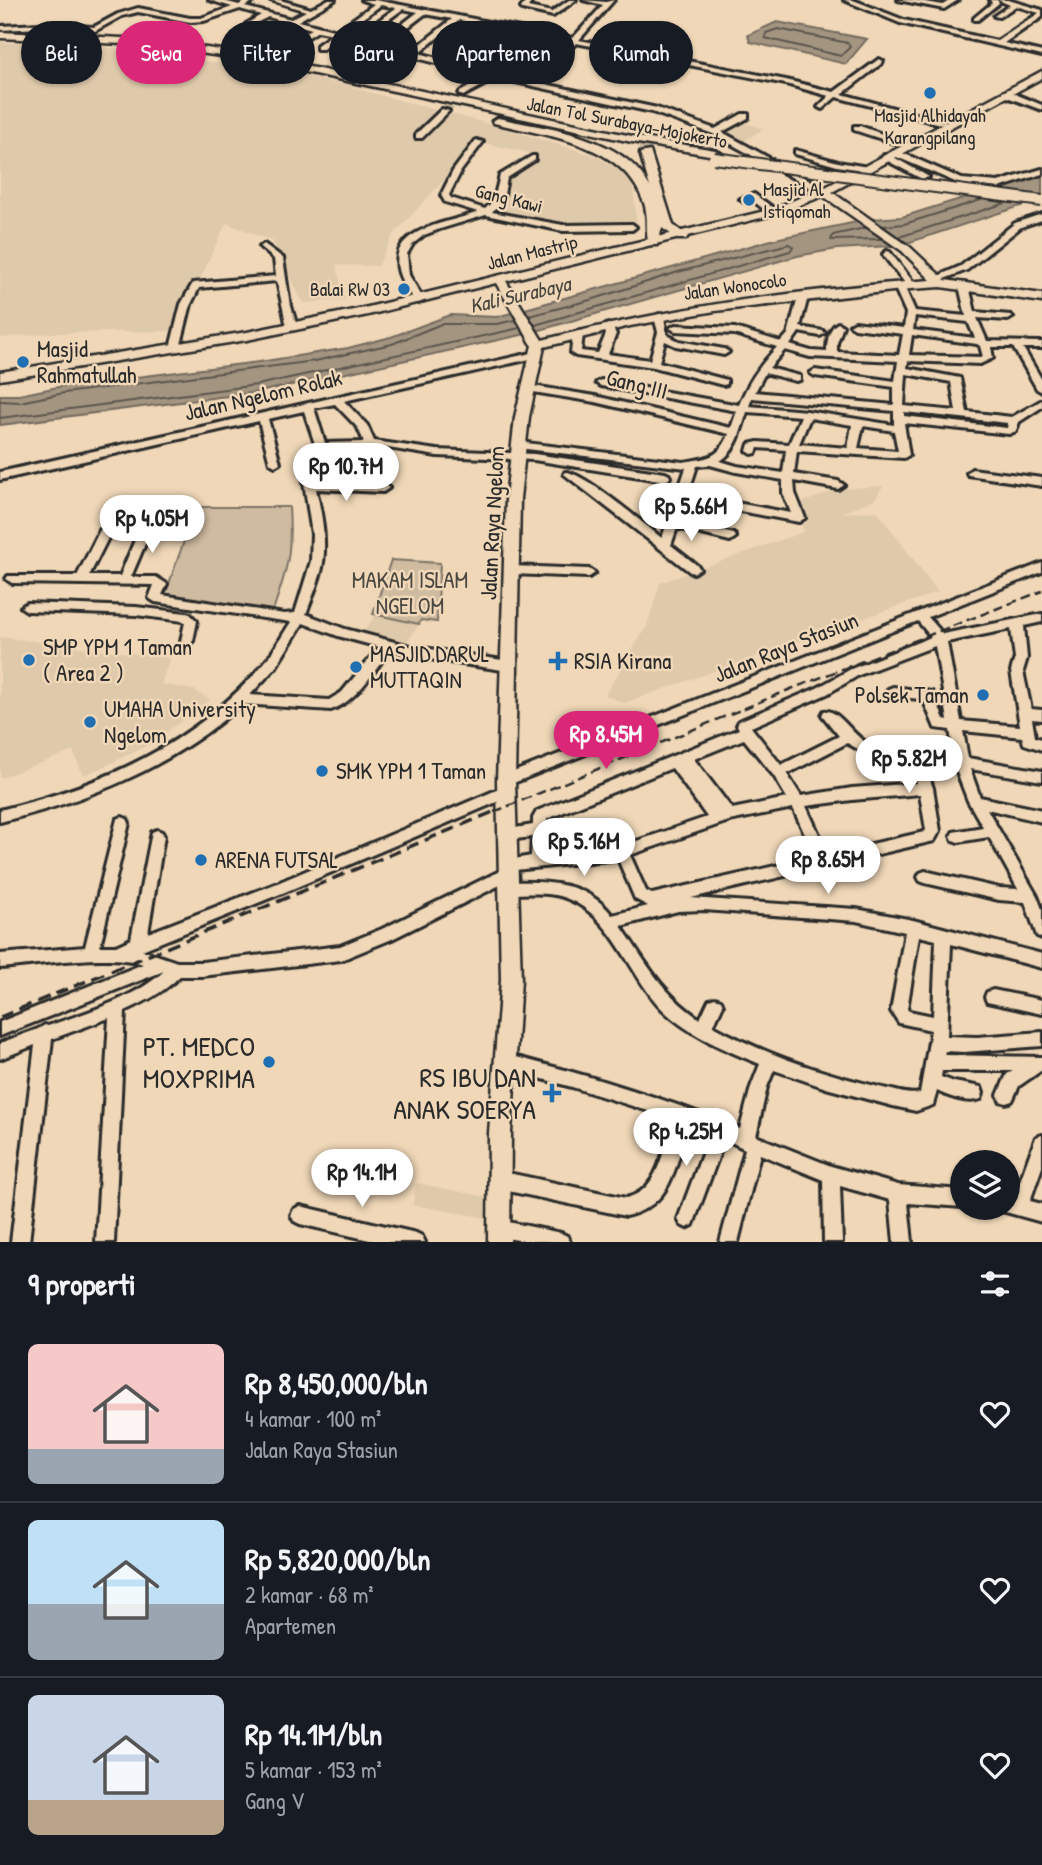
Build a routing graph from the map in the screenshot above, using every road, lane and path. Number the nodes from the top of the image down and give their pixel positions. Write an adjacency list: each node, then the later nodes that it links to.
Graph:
1 (212, 0): 19 (street)
2 (252, 0): 19 (street)
3 (273, 0): 20 (street)
4 (332, 0): 20 (street)
5 (365, 0): 15 (street)
6 (530, 0): 22 (street)
7 (573, 0): 22 (street)
8 (586, 0): 14 (street)
9 (847, 0): 42 (street)
10 (901, 0): 11 (street)
11 (954, 0)
12 (993, 0): 27 (street)
13 (1001, 0): 16 (street)
14 (609, 2): 41 (street)
15 (379, 3): 18 (street); 31 (street)
16 (1015, 4): 23 (street); 25 (street)
17 (1042, 4): 23 (street)
18 (402, 7): 21 (street); 32 (street)
19 (240, 8): 24 (street); 36 (street)
20 (312, 11): 30 (street)
21 (424, 11): 26 (street); 33 (street)
22 (538, 12): 35 (street)
23 (1038, 12): 42 (street)
24 (266, 15): 28 (street); 29 (street)
25 (997, 16)
26 (458, 18): 34 (street); 44 (street)
27 (975, 19)
28 (255, 21)
29 (287, 21)
30 (293, 21)
31 (354, 21)
32 (382, 21)
33 (411, 21)
34 (474, 21)
35 (530, 21)
36 (0, 28)
37 (316, 29): 38 (street)
38 (329, 32)
39 (0, 37): 47 (highway, Jalan Tol Surabaya–Mojokerto)
40 (329, 40): 43 (street)
41 (575, 40): 51 (street)
42 (999, 43): 45 (street)
43 (320, 47)
44 (418, 50)
45 (1042, 54)
46 (879, 61): 54 (street)
47 (326, 74): 63 (highway); 69 (highway, Jalan Tol Surabaya–Mojokerto); 84 (highway)
48 (1042, 74): 55 (main road, Jalan Mastrip)
49 (479, 84): 52 (street)
50 (540, 84): 62 (street)
51 (800, 86): 53 (street); 54 (street)
52 (463, 94)
53 (793, 94)
54 (836, 94): 56 (street); 60 (street)
55 (1007, 94): 57 (street); 60 (main road, Jalan Mastrip)
56 (822, 107)
57 (1042, 108)
58 (445, 111): 64 (street)
59 (745, 116): 62 (street)
60 (948, 124): 66 (main road, Jalan Mastrip)
61 (857, 128): 66 (street)
62 (716, 132): 75 (street)
63 (634, 133)
64 (419, 136)
65 (480, 142): 79 (street, Gang Kawi)
66 (909, 145): 70 (main road, Jalan Mastrip)
67 (798, 152): 72 (street)
68 (646, 153): 83 (highway)
69 (714, 155): 76 (highway, Jalan Tol Surabaya–Mojokerto, bridge); 78 (highway, Jalan Tol Surabaya–Mojokerto, bridge)
70 (891, 155): 72 (main road, Jalan Mastrip); 73 (street); 74 (street)
71 (532, 158): 79 (street)
72 (868, 169): 75 (main road, Jalan Mastrip)
73 (1042, 171)
74 (925, 177)
75 (824, 192): 80 (main road, Jalan Mastrip); 89 (main road)
76 (1042, 194)
77 (744, 199): 80 (street)
78 (1042, 201)
79 (487, 212): 82 (street, Gang Kawi); 94 (street)
80 (774, 212): 83 (main road, Jalan Mastrip)
81 (1040, 218): 89 (street)
82 (632, 228)
83 (682, 236): 84 (main road, Jalan Mastrip)
84 (653, 242): 88 (main road, Jalan Mastrip)
85 (264, 247): 87 (street)
86 (887, 254): 90 (street)
87 (281, 278): 101 (street); 114 (street)
88 (499, 280): 94 (main road, Jalan Mastrip); 112 (main road)
89 (939, 281): 90 (main road, Jalan Wonocolo); 91 (main road, Jalan Wonocolo)
90 (905, 286): 92 (main road, Jalan Wonocolo); 95 (street)
91 (964, 286): 93 (main road, Jalan Wonocolo); 97 (street)
92 (803, 297): 96 (main road, Jalan Wonocolo); 104 (street)
93 (1042, 298)
94 (419, 300): 101 (main road, Jalan Mastrip)
95 (911, 313): 97 (street); 105 (street)
96 (659, 317): 102 (main road, Jalan Wonocolo); 108 (street)
97 (972, 317): 98 (street); 109 (street)
98 (1008, 317)
99 (855, 325): 105 (street)
100 (838, 326): 116 (street)
101 (292, 327): 114 (main road, Jalan Mastrip)
102 (608, 327): 107 (main road, Jalan Wonocolo); 117 (street)
103 (675, 328): 113 (street)
104 (796, 329): 106 (street); 113 (street)
105 (909, 330): 109 (street); 118 (street)
106 (820, 333)
107 (578, 334): 112 (main road, Jalan Wonocolo); 117 (street)
108 (662, 336): 115 (street); 119 (street)
109 (984, 343): 110 (street); 118 (street)
110 (1017, 345): 111 (street); 128 (street)
111 (1042, 345)
112 (536, 346): 129 (main road, Jalan Raya Ngelom); 131 (street, Jalan Ngelom Rolak)
113 (783, 346): 116 (street); 120 (street)
114 (175, 348): 123 (main road, Jalan Mastrip)
115 (724, 352)
116 (832, 354): 118 (street)
117 (602, 356): 119 (street)
118 (904, 356): 121 (street)
119 (653, 364): 125 (street)
120 (762, 369): 124 (street); 130 (street)
121 (901, 370): 127 (street); 138 (street)
122 (815, 373): 127 (street)
123 (0, 376)
124 (796, 378)
125 (723, 382)
126 (601, 383): 134 (street)
127 (899, 385): 140 (street)
128 (1041, 387)
129 (527, 388): 143 (street, Gang III); 148 (main road, Jalan Raya Ngelom)
130 (749, 395): 133 (street); 136 (street)
131 (337, 400): 135 (street, Jalan Ngelom Rolak); 145 (street)
132 (1042, 403): 141 (street)
133 (852, 404): 140 (street); 142 (street)
134 (726, 406): 136 (street); 143 (street)
135 (305, 408): 139 (street, Jalan Ngelom Rolak); 146 (street)
136 (744, 409): 137 (street); 144 (street)
137 (807, 414): 142 (street); 147 (street)
138 (962, 415): 140 (street); 141 (street)
139 (263, 418): 152 (street); 156 (street, Jalan Ngelom Rolak)
140 (899, 419): 141 (street); 142 (street); 150 (street)
141 (1014, 420)
142 (852, 422): 150 (street)
143 (719, 429): 144 (street, Gang III)
144 (735, 432): 151 (street)
145 (370, 444): 146 (street); 148 (street)
146 (321, 447): 160 (street)
147 (792, 448): 149 (street); 150 (street); 158 (street)
148 (517, 450): 153 (street); 157 (street); 171 (main road, Jalan Raya Ngelom)
149 (752, 451)
150 (852, 452)
151 (710, 461): 153 (street); 158 (street)
152 (275, 463)
153 (692, 465): 163 (street)
154 (972, 473): 159 (street)
155 (569, 474): 168 (street)
156 (0, 477)
157 (665, 477)
158 (788, 477): 161 (street); 163 (street)
159 (1042, 482)
160 (310, 485): 162 (street); 180 (street)
161 (838, 485)
162 (383, 488)
163 (681, 496): 165 (street)
164 (150, 518): 175 (street)
165 (673, 523): 167 (street); 168 (street)
166 (106, 530): 173 (street)
167 (730, 537)
168 (665, 545): 170 (street)
169 (1042, 567): 179 (street, Jalan Raya Stasiun)
170 (694, 569)
171 (512, 570): 172 (street); 186 (main road, Jalan Raya Ngelom)
172 (589, 573)
173 (82, 578): 174 (street); 175 (street)
174 (12, 579)
175 (124, 580): 176 (street)
176 (155, 598): 178 (street); 180 (street)
177 (27, 607): 178 (street)
178 (136, 611): 184 (street)
179 (921, 617): 183 (street); 203 (street, Jalan Raya Stasiun)
180 (295, 618): 185 (street); 188 (street)
181 (1042, 618): 182 (street)
182 (1017, 623): 183 (street); 189 (street)
183 (940, 639): 192 (street); 193 (street)
184 (187, 642)
185 (387, 646): 186 (street); 188 (street)
186 (509, 666): 203 (main road, Jalan Raya Ngelom)
187 (893, 692): 192 (street)
188 (239, 699): 207 (street)
189 (1025, 713): 191 (street); 194 (street)
190 (828, 715): 195 (street)
191 (1042, 715)
192 (956, 727): 194 (street); 200 (street)
193 (746, 732): 199 (street); 201 (street)
194 (1027, 732): 196 (street)
195 (848, 737): 197 (street); 201 (street)
196 (1042, 745)
197 (914, 752): 198 (street); 204 (street)
198 (937, 752)
199 (680, 760): 209 (street); 211 (street)
200 (960, 762): 202 (street); 205 (street)
201 (779, 772): 206 (street)
202 (1042, 776)
203 (506, 786): 213 (main road, Jalan Raya Ngelom); 226 (street, Jalan Raya Stasiun)
204 (926, 788): 206 (street); 218 (street)
205 (975, 801): 208 (street); 212 (street)
206 (797, 802): 209 (street); 218 (street)
207 (0, 816)
208 (1042, 816)
209 (723, 817): 216 (street)
210 (122, 823): 227 (street)
211 (540, 830): 213 (street); 217 (street)
212 (993, 831): 215 (street); 221 (street)
213 (508, 834): 219 (main road, Jalan Raya Ngelom)
214 (157, 836): 226 (street)
215 (958, 836)
216 (622, 852): 217 (street); 218 (street)
217 (538, 861): 219 (street)
218 (824, 861)
219 (509, 875): 222 (street); 230 (street); 242 (main road, Jalan Raya Ngelom)
220 (925, 877): 221 (street)
221 (1030, 896): 224 (street)
222 (612, 922): 223 (street); 237 (street)
223 (913, 927): 225 (street); 235 (street)
224 (1042, 931)
225 (944, 936): 229 (street); 235 (street)
226 (138, 944): 227 (street)
227 (91, 953): 228 (street); 230 (street)
228 (0, 961)
229 (1042, 961)
230 (169, 967): 233 (street); 236 (street)
231 (993, 997): 234 (street)
232 (715, 1005): 237 (street)
233 (117, 1007): 238 (street); 264 (street)
234 (1042, 1007)
235 (939, 1024): 240 (street)
236 (0, 1029)
237 (704, 1030): 245 (street)
238 (45, 1032): 241 (street); 263 (street)
239 (1042, 1040): 240 (street)
240 (937, 1042): 243 (street)
241 (0, 1051)
242 (505, 1062): 249 (street); 254 (main road, Jalan Raya Ngelom)
243 (934, 1063): 244 (street); 246 (street)
244 (1039, 1063): 248 (street)
245 (767, 1066): 246 (street); 251 (street)
246 (932, 1081): 247 (street)
247 (975, 1093)
248 (1006, 1095)
249 (720, 1130): 251 (street); 261 (street)
250 (678, 1135): 254 (street)
251 (750, 1143): 253 (street); 267 (street)
252 (1042, 1143): 255 (street)
253 (831, 1175): 256 (street); 268 (street)
254 (499, 1180): 262 (main road, Jalan Raya Ngelom)
255 (1020, 1191)
256 (898, 1194): 257 (street); 269 (street)
257 (950, 1197)
258 (1020, 1208): 259 (street)
259 (1042, 1213)
260 (300, 1214): 265 (street)
261 (687, 1219)
262 (499, 1235): 266 (street)
263 (20, 1242)
264 (105, 1242)
265 (416, 1242)
266 (561, 1242)
267 (729, 1242)
268 (833, 1242)
269 (903, 1242)

